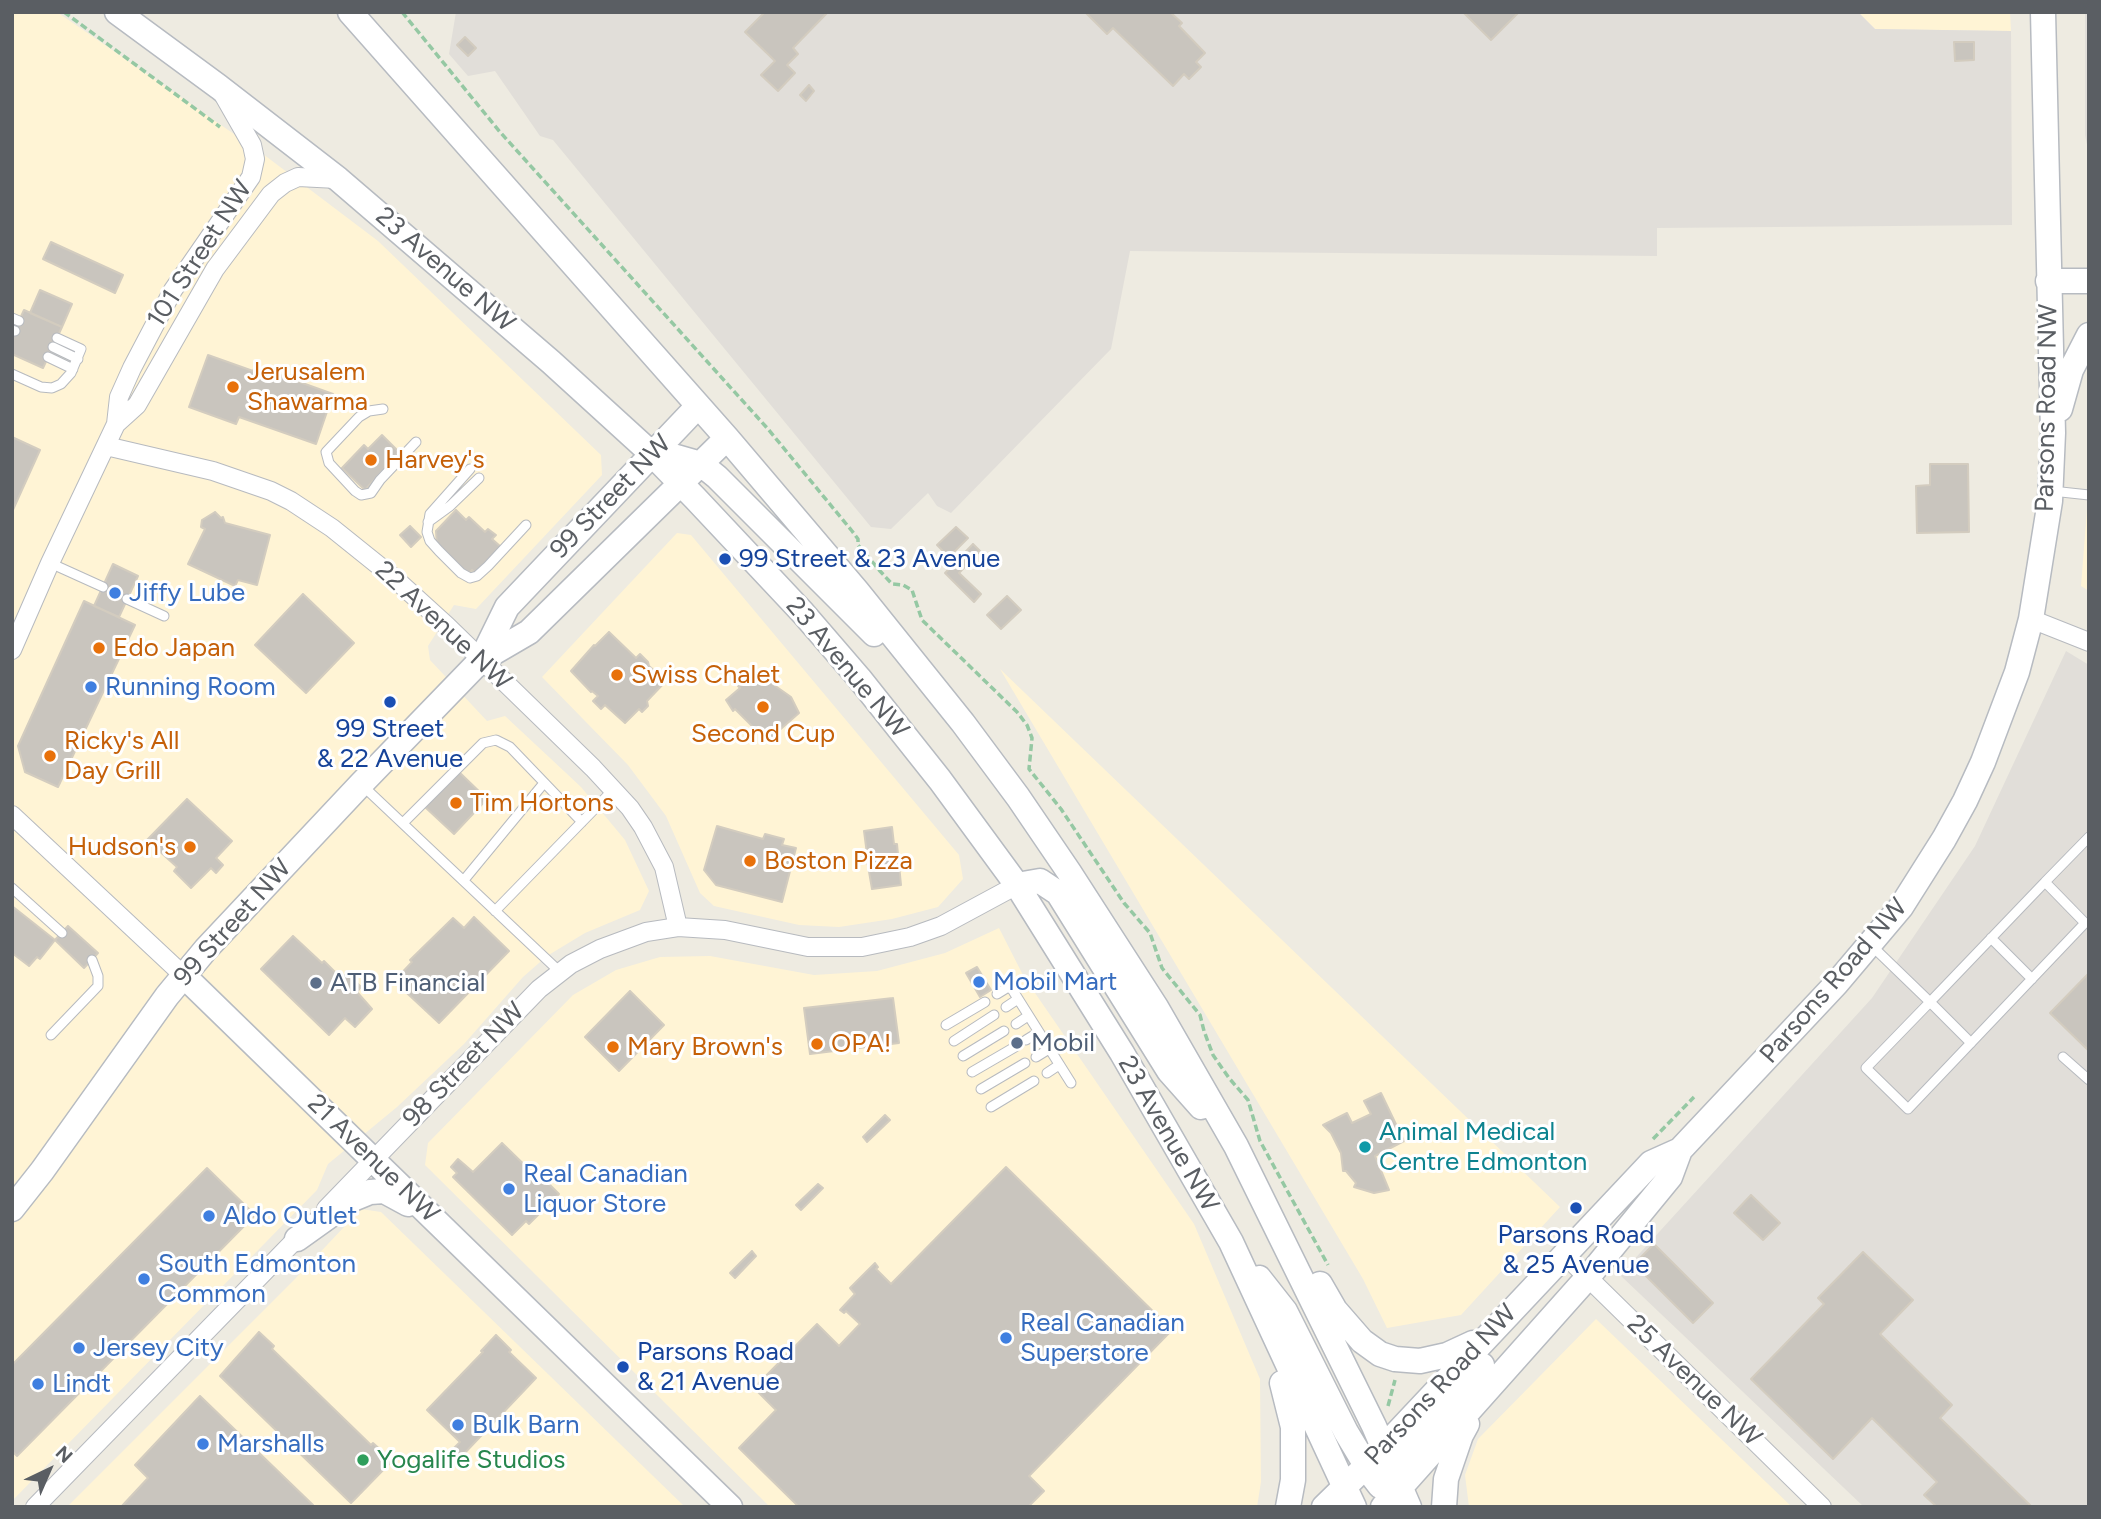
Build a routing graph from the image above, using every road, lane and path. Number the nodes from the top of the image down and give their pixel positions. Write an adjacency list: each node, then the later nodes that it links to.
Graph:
1 (64, 12): 7 (path)
2 (117, 12): 6 (main road, 23 Avenue NW)
3 (350, 12): 17 (main road, 23 Avenue NW)
4 (402, 12): 9 (path)
5 (2043, 12): 10 (main road, Parsons Road NW)
6 (219, 87): 8 (main road, 23 Avenue NW); 19 (street, 101 Street NW)
7 (227, 131)
8 (338, 179): 19 (street, 101 Street NW); 24 (main road, 23 Avenue NW)
9 (584, 223)
10 (2048, 281): 11 (main road); 20 (main road, Parsons Road NW)
11 (2089, 281)
12 (2089, 335): 20 (main road)
13 (55, 342): 15 (lane)
14 (48, 357): 15 (lane)
15 (73, 369): 16 (lane)
16 (12, 374)
17 (698, 406): 21 (main road, 23 Avenue NW); 24 (main road, 99 Street NW)
18 (383, 409): 22 (lane)
19 (116, 424): 23 (street, 101 Street NW)
20 (2053, 433): 29 (main road, Parsons Road NW)
21 (727, 438): 25 (main road, 99 Street NW); 41 (main road, 23 Avenue NW)
22 (416, 442)
23 (106, 446): 33 (street, 101 Street NW); 40 (street, 22 Avenue NW)
24 (652, 454): 25 (main road); 28 (main road, 23 Avenue NW); 40 (main road, 99 Street NW)
25 (701, 464): 28 (main road, 99 Street NW); 41 (main road)
26 (470, 469): 31 (lane)
27 (479, 478): 31 (lane)
28 (681, 484): 40 (main road, 99 Street NW); 51 (main road, 23 Avenue NW)
29 (2050, 490): 30 (lane); 37 (main road, Parsons Road NW)
30 (2089, 495)
31 (428, 522): 32 (lane)
32 (526, 525)
33 (50, 563): 34 (lane); 39 (street, 101 Street NW)
34 (103, 587)
35 (127, 598): 36 (lane)
36 (164, 616)
37 (2031, 619): 38 (street); 57 (main road, Parsons Road NW)
38 (2089, 642)
39 (12, 650)
40 (481, 660): 43 (main road, 99 Street NW); 44 (street, 22 Avenue NW)
41 (963, 723): 91 (main road, 23 Avenue NW)
42 (544, 783): 46 (lane); 47 (lane); 49 (lane)
43 (360, 784): 47 (lane); 60 (main road, 99 Street NW)
44 (614, 789): 46 (lane); 54 (street, 22 Avenue NW)
45 (12, 815): 60 (street, 21 Avenue NW)
46 (582, 822): 53 (lane)
47 (403, 823): 49 (lane)
48 (2089, 837): 50 (lane)
49 (464, 880): 53 (lane)
50 (2045, 882): 56 (lane); 61 (lane)
51 (1017, 885): 54 (street, 98 Street NW); 91 (main road); 98 (main road, 23 Avenue NW)
52 (12, 888): 55 (lane)
53 (495, 911): 59 (lane)
54 (678, 927): 59 (street, 98 Street NW)
55 (62, 933)
56 (1991, 938): 61 (lane); 65 (lane)
57 (1871, 945): 65 (lane); 92 (main road, Parsons Road NW)
58 (92, 960): 73 (lane)
59 (560, 972): 93 (street, 98 Street NW)
60 (183, 975): 93 (main road, 21 Avenue NW); 95 (main road, 99 Street NW)
61 (2032, 979): 76 (lane)
62 (997, 994): 63 (lane)
63 (1018, 999): 66 (lane); 68 (lane)
64 (985, 1002): 70 (lane)
65 (1930, 1002): 76 (lane); 76 (lane)
66 (1006, 1007)
67 (994, 1015): 75 (lane)
68 (1028, 1016): 69 (lane); 72 (lane)
69 (1016, 1024)
70 (946, 1025)
71 (1004, 1031): 79 (lane)
72 (1039, 1032): 74 (lane); 78 (lane)
73 (51, 1035)
74 (1026, 1040)
75 (954, 1041)
76 (1971, 1043)
77 (1015, 1047): 84 (lane)
78 (1049, 1049): 80 (lane); 83 (lane)
79 (963, 1056)
80 (1036, 1056)
81 (2063, 1057): 86 (lane)
82 (1025, 1063): 89 (lane)
83 (1059, 1065): 85 (lane); 88 (lane)
84 (972, 1072)
85 (1046, 1073)
86 (2089, 1080)
87 (1034, 1081): 90 (lane)
88 (1071, 1083)
89 (981, 1089)
90 (991, 1107)
91 (1236, 1146): 94 (main road, 23 Avenue NW)
92 (1680, 1150): 99 (main road, Parsons Road NW); 100 (main road, Parsons Road NW)
93 (373, 1160): 96 (street, 98 Street NW); 97 (main road, 21 Avenue NW)
94 (1250, 1171): 102 (main road); 106 (main road, 23 Avenue NW)
95 (12, 1209)
96 (297, 1239): 97 (main road); 107 (street, 98 Street NW)
97 (457, 1241): 108 (main road, 21 Avenue NW)
98 (1231, 1242): 101 (main road, 23 Avenue NW); 106 (main road)
99 (1559, 1262): 100 (street, 25 Avenue NW); 102 (main road, Parsons Road NW); 106 (main road)
100 (1588, 1277): 103 (main road, Parsons Road NW); 112 (street, 25 Avenue NW)
101 (1258, 1298): 106 (main road, 23 Avenue NW); 109 (main road)
102 (1518, 1303): 106 (main road, Parsons Road NW)
103 (1527, 1346): 106 (main road, Parsons Road NW); 111 (main road)
104 (1395, 1378): 105 (path)
105 (1386, 1414)
106 (1373, 1491): 110 (main road, Parsons Road NW)
107 (35, 1507)
108 (730, 1507)
109 (1288, 1507)
110 (1324, 1507)
111 (1444, 1507)
112 (1822, 1507)

